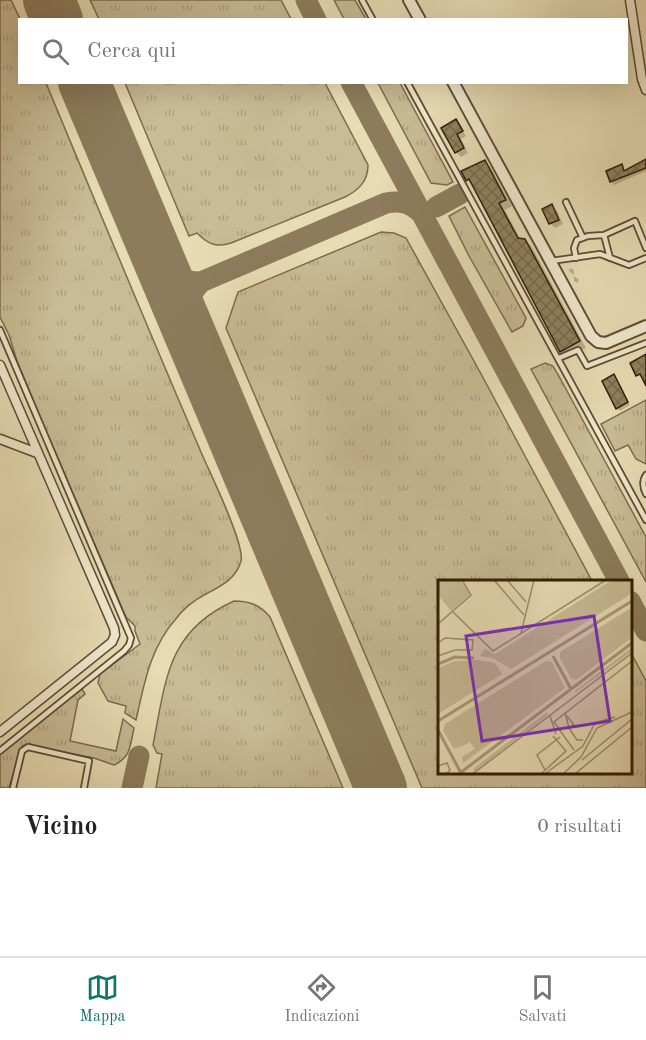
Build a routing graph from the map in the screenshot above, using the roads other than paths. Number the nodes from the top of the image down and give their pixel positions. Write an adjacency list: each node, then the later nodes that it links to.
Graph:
1 (362, 0): 4 (lane)
2 (409, 0): 5 (street)
3 (630, 0): 8 (street)
4 (372, 18)
5 (419, 18)
6 (408, 84): 20 (lane)
7 (454, 84): 16 (street)
8 (646, 90)
9 (566, 202): 11 (lane)
10 (604, 235): 11 (lane); 12 (lane); 14 (lane)
11 (583, 238): 13 (lane)
12 (646, 248)
13 (576, 258): 14 (lane); 16 (lane)
14 (610, 258): 15 (lane)
15 (646, 258)
16 (551, 261): 17 (street)
17 (646, 326)
18 (0, 330): 28 (lane)
19 (646, 344): 20 (lane)
20 (559, 358): 26 (lane)
21 (0, 365): 23 (street)
22 (0, 439): 23 (street)
23 (37, 453): 27 (street)
24 (646, 475): 25 (lane)
25 (646, 494)
26 (646, 520)
27 (0, 732)
28 (0, 751)
29 (14, 788): 30 (lane)
30 (84, 788)

